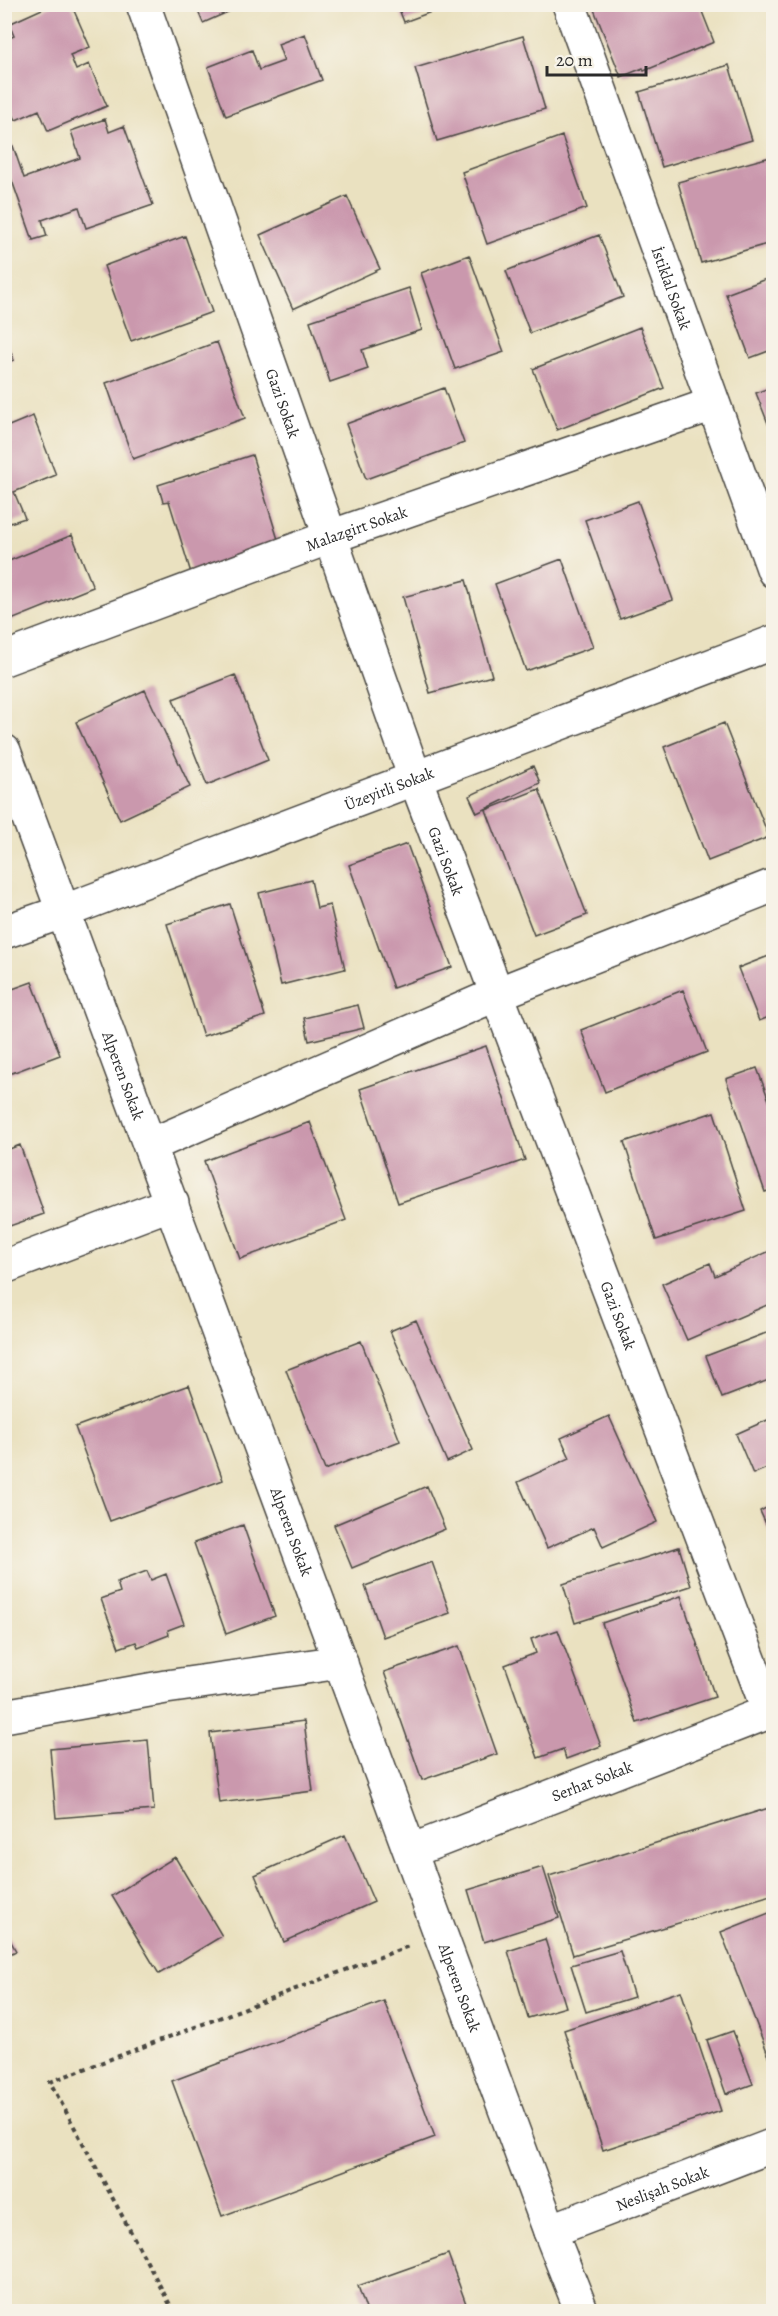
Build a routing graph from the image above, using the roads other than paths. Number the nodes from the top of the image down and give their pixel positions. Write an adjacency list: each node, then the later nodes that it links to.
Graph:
1 (142, 4): 4 (street, Gazi Sokak)
2 (569, 4): 3 (street, İstiklal Sokak)
3 (713, 404): 4 (street, Malazgirt Sokak); 5 (street, İstiklal Sokak)
4 (330, 537): 7 (street, Malazgirt Sokak); 9 (street, Gazi Sokak)
5 (774, 571)
6 (774, 642): 9 (street, Üzeyirli Sokak)
7 (4, 659)
8 (4, 751): 11 (street, Alperen Sokak)
9 (415, 778): 11 (street, Üzeyirli Sokak); 13 (street, Gazi Sokak)
10 (774, 885): 13 (street)
11 (65, 911): 12 (street, Üzeyirli Sokak); 14 (street, Alperen Sokak)
12 (4, 932)
13 (497, 994): 14 (street); 18 (street, Gazi Sokak)
14 (151, 1145): 15 (street, Alperen Sokak)
15 (172, 1203): 16 (street); 17 (street, Alperen Sokak)
16 (4, 1268)
17 (341, 1662): 19 (street); 20 (street, Alperen Sokak)
18 (771, 1711): 20 (street, Serhat Sokak)
19 (4, 1716)
20 (411, 1851): 22 (street, Alperen Sokak)
21 (774, 2145): 22 (street, Neslişah Sokak)
22 (550, 2231): 23 (street, Alperen Sokak)
23 (582, 2312)

